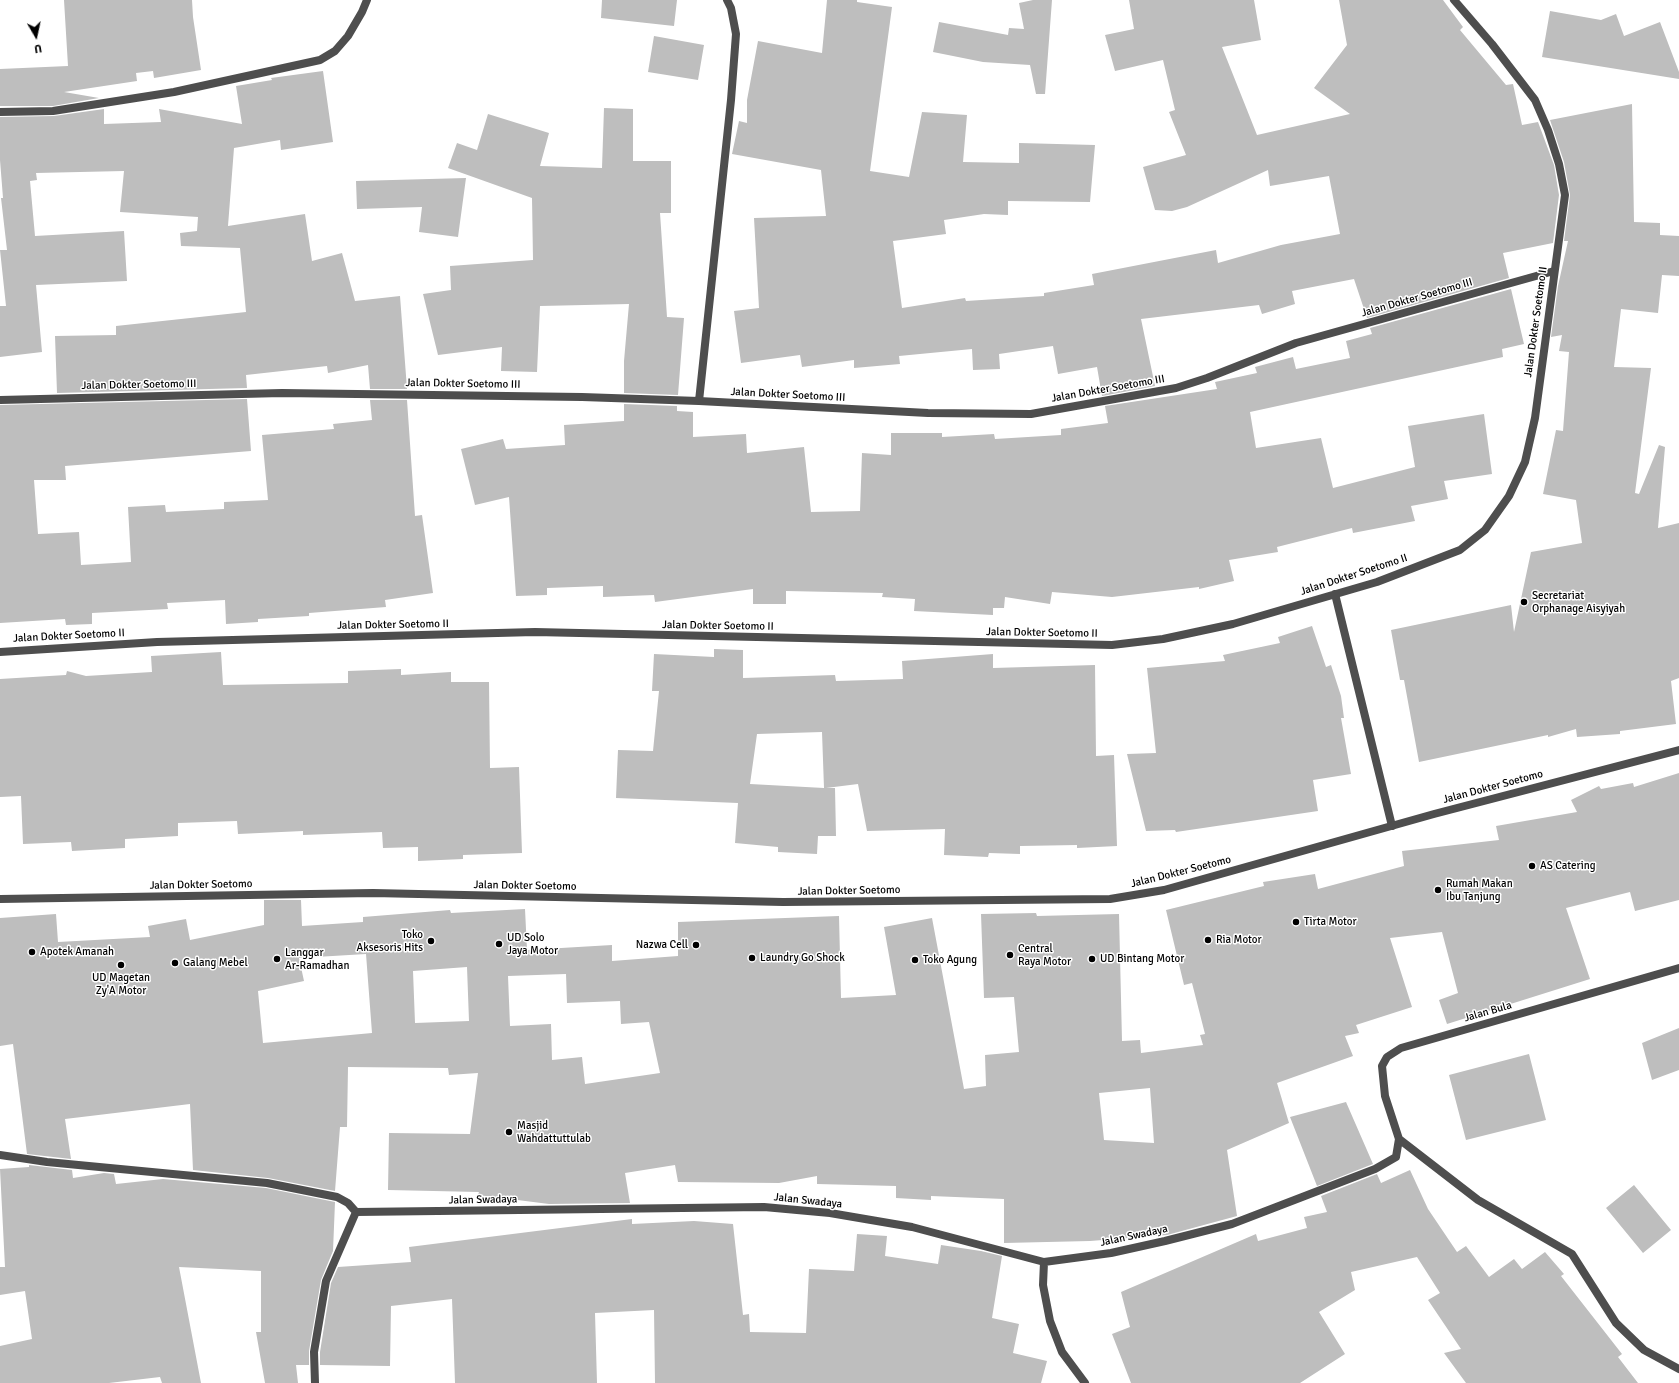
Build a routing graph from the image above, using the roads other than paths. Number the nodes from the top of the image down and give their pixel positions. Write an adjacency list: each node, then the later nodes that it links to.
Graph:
1 (367, 0): 4 (street)
2 (727, 0): 7 (street)
3 (1454, 0): 5 (street, Jalan Dokter Soetomo II)
4 (0, 112)
5 (1554, 271): 7 (street, Jalan Dokter Soetomo III); 8 (street, Jalan Dokter Soetomo II)
6 (0, 400): 7 (street, Jalan Dokter Soetomo III)
7 (699, 401)
8 (1335, 594): 9 (street, Jalan Dokter Soetomo II); 11 (street)
9 (0, 652)
10 (1679, 750): 11 (street, Jalan Dokter Soetomo)
11 (1392, 826): 12 (street, Jalan Dokter Soetomo)
12 (0, 899)
13 (1679, 968): 14 (street, Jalan Bula)
14 (1399, 1139): 17 (street, Jalan Swadaya); 18 (street)
15 (0, 1155): 16 (street)
16 (356, 1212): 17 (street, Jalan Swadaya); 19 (street)
17 (1044, 1262): 20 (street)
18 (1679, 1369)
19 (314, 1383)
20 (1085, 1383)

